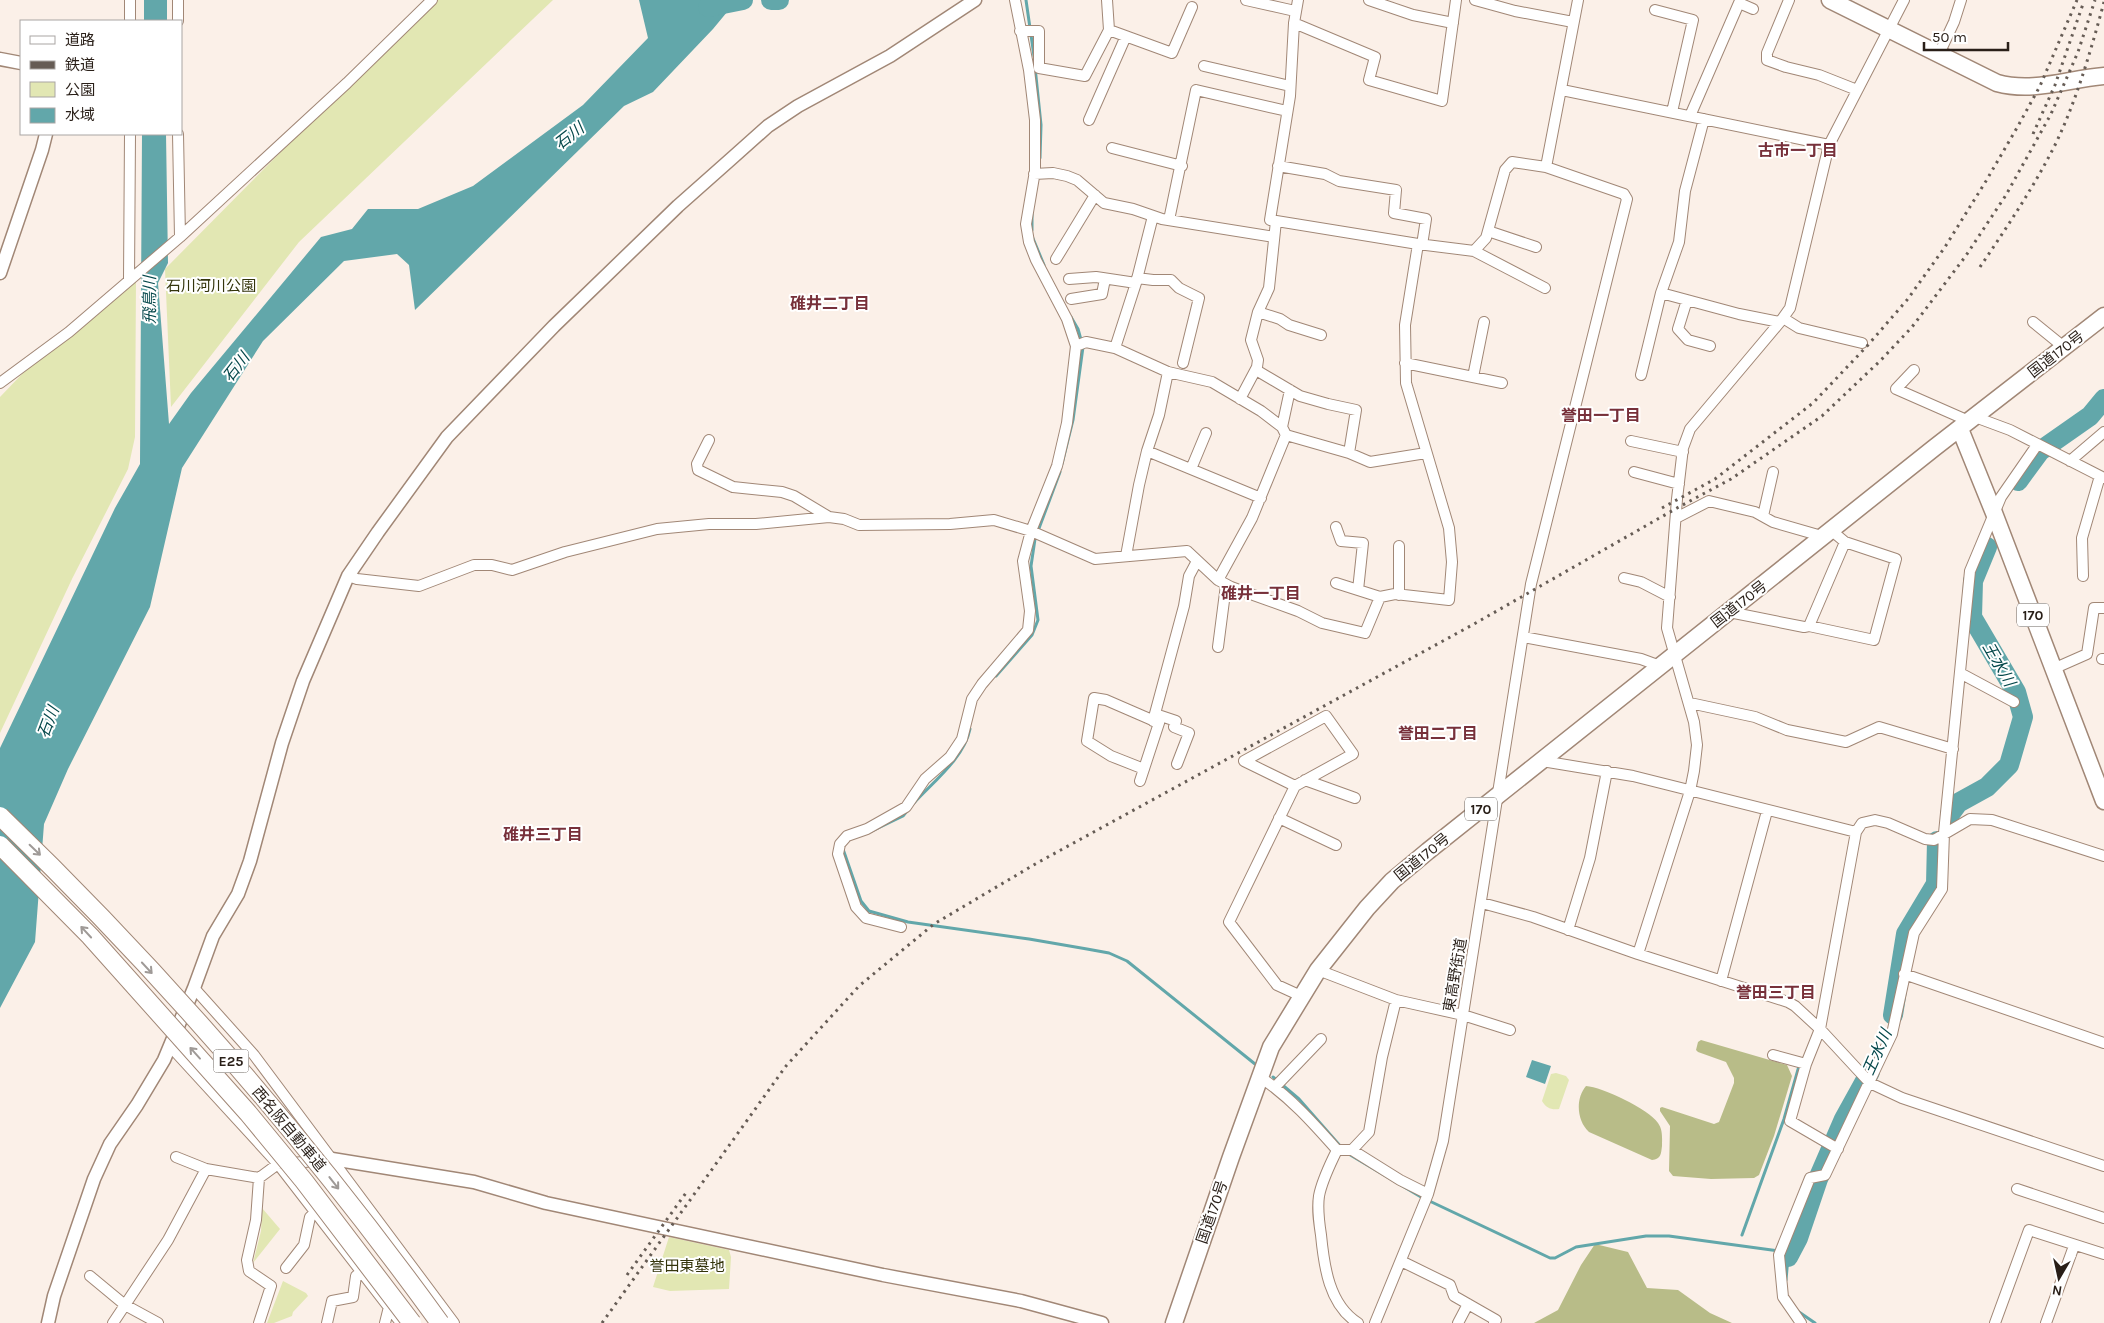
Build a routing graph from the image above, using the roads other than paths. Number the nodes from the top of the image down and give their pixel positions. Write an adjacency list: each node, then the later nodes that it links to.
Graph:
1 (130, 0): 22 (street)
2 (178, 0): 23 (street)
3 (432, 0): 58 (street)
4 (975, 0): 124 (street)
5 (1015, 0): 29 (street)
6 (1107, 0): 27 (street)
7 (1246, 0): 21 (street)
8 (1298, 0): 21 (street)
9 (1368, 0): 26 (street)
10 (1456, 0): 26 (street)
11 (1475, 0): 24 (street)
12 (1578, 0): 24 (street)
13 (1789, 0): 38 (street)
14 (1830, 0): 17 (highway)
15 (1904, 0): 28 (street)
16 (1960, 0): 31 (street)
17 (1850, 5): 28 (highway)
18 (1192, 7): 30 (street)
19 (1753, 9): 41 (street)
20 (1655, 10): 40 (street)
21 (1295, 11): 25 (street)
22 (130, 20)
23 (178, 20)
24 (1573, 22): 37 (street)
25 (1294, 23): 26 (street); 36 (street)
26 (1453, 23)
27 (1109, 30): 29 (street); 30 (street)
28 (1888, 30): 31 (highway); 38 (street)
29 (1020, 31): 52 (street)
30 (1126, 36): 43 (street)
31 (1938, 54): 35 (highway)
32 (0, 59): 33 (street)
33 (20, 63)
34 (1204, 66): 36 (street)
35 (2104, 76)
36 (1290, 86): 39 (street)
37 (1562, 90): 40 (street); 51 (street)
38 (1857, 90): 47 (street)
39 (1287, 111): 49 (street); 50 (street)
40 (1672, 112): 41 (street)
41 (1690, 116): 42 (street)
42 (1704, 119): 47 (street); 70 (street)
43 (1089, 120)
44 (46, 135): 64 (street)
45 (130, 135): 67 (street)
46 (178, 135): 58 (street)
47 (1829, 145): 75 (street)
48 (1112, 148): 49 (street)
49 (1182, 166): 55 (street)
50 (1278, 166): 56 (street); 60 (street)
51 (1546, 167): 57 (street); 136 (street, 東高野街道)
52 (1034, 174): 53 (street); 80 (street)
53 (1095, 195): 54 (street); 63 (street)
54 (1153, 216): 55 (street); 68 (street)
55 (1170, 220): 59 (street)
56 (1276, 221): 59 (street); 60 (street)
57 (1488, 231): 61 (street); 62 (street)
58 (180, 237): 67 (street)
59 (1274, 237): 73 (street)
60 (1420, 244): 62 (street); 84 (street)
61 (1536, 247)
62 (1474, 251): 69 (street)
63 (1056, 259)
64 (0, 273)
65 (1069, 279): 66 (street)
66 (1105, 279): 68 (street); 71 (street)
67 (129, 280): 91 (street)
68 (1137, 280): 82 (street); 85 (street)
69 (1545, 288)
70 (1661, 293): 72 (street); 89 (street)
71 (1071, 299)
72 (1687, 300): 75 (street); 81 (street)
73 (1258, 312): 78 (street); 86 (street)
74 (2104, 316): 83 (highway, 国道170号 / 170)
75 (1782, 320): 79 (street); 103 (street)
76 (1484, 322): 90 (street)
77 (2032, 322): 83 (street)
78 (1321, 335)
79 (1862, 343)
80 (1076, 346): 82 (street); 118 (street)
81 (1710, 346)
82 (1115, 348): 88 (street)
83 (2065, 348): 95 (highway, 国道170号 / 170)
84 (1405, 362): 90 (street); 105 (street)
85 (1184, 363)
86 (1256, 370): 93 (street); 94 (street)
87 (1914, 370): 95 (street)
88 (1168, 372): 94 (street); 102 (street)
89 (1641, 375)
90 (1473, 377): 92 (street)
91 (0, 383)
92 (1502, 383)
93 (1290, 390): 96 (street); 104 (street)
94 (1240, 399): 96 (street)
95 (1967, 424): 101 (street); 113 (highway, 170); 119 (highway, 国道170号 / 170)
96 (1284, 431): 104 (street); 112 (street)
97 (2104, 432): 106 (street)
98 (1206, 433): 107 (street)
99 (710, 440): 115 (street)
100 (1631, 441): 103 (street)
101 (2041, 447): 106 (street); 113 (street)
102 (1147, 451): 107 (street); 122 (street)
103 (1683, 452): 111 (street)
104 (1349, 453): 105 (street)
105 (1426, 454): 130 (street)
106 (2070, 461): 110 (street)
107 (1191, 469): 112 (street)
108 (1634, 472): 111 (street)
109 (1773, 472): 114 (street)
110 (2102, 477): 125 (street)
111 (1679, 484): 116 (street)
112 (1260, 498): 127 (street)
113 (1994, 513): 140 (highway, 170); 141 (street)
114 (1763, 516): 116 (street); 119 (street)
115 (829, 517): 118 (street); 124 (street)
116 (1676, 518): 131 (street)
117 (1336, 527): 129 (street)
118 (1031, 531): 122 (street); 166 (street)
119 (1829, 534): 120 (street); 134 (highway, 国道170号 / 170)
120 (1845, 542): 135 (street); 135 (street)
121 (1399, 546): 130 (street)
122 (1126, 556): 123 (street)
123 (1197, 560): 127 (street); 144 (street)
124 (348, 576): 172 (street)
125 (2083, 576)
126 (1624, 578): 131 (street)
127 (1222, 582): 132 (street); 137 (street)
128 (1336, 583): 129 (street)
129 (1358, 590): 132 (street)
130 (1399, 595): 132 (street)
131 (1670, 596): 138 (street)
132 (1380, 597)
133 (2104, 608): 140 (street)
134 (1729, 612): 135 (street); 138 (highway, 国道170号 / 170)
135 (1809, 626)
136 (1523, 637): 139 (street); 154 (street, 東高野街道)
137 (1218, 646)
138 (1674, 655): 139 (highway, 国道170号 / 170); 143 (street)
139 (1660, 666): 146 (highway, 国道170号 / 170)
140 (2053, 669): 156 (highway, 170)
141 (1960, 673): 142 (street); 145 (street)
142 (2014, 702)
143 (1690, 704): 145 (street); 153 (street)
144 (1154, 717): 147 (street); 148 (street); 148 (street)
145 (1953, 749): 161 (street)
146 (1542, 761): 149 (street); 154 (highway, 国道170号 / 170)
147 (1177, 764)
148 (1144, 769): 151 (street)
149 (1607, 772): 153 (street); 167 (street)
150 (1305, 780): 152 (street); 152 (street); 155 (street)
151 (1140, 781)
152 (1295, 786): 159 (street)
153 (1690, 791): 157 (street); 168 (street)
154 (1499, 794): 165 (street, 東高野街道); 169 (highway, 国道170号 / 170)
155 (1355, 798)
156 (2104, 801)
157 (1767, 811): 160 (street); 171 (street)
158 (0, 816): 216 (highway, 西名阪自動車道 / E25, one-way to 216, bridge)
159 (1279, 818): 163 (street); 173 (street)
160 (1856, 832): 161 (street); 176 (street)
161 (1944, 834): 164 (street); 170 (street)
162 (0, 845): 215 (highway, 西名阪自動車道 / E25, one-way to 162, bridge)
163 (1336, 845)
164 (2104, 856)
165 (1482, 903): 167 (street); 175 (street, 東高野街道)
166 (901, 927)
167 (1568, 930): 168 (street)
168 (1638, 954): 171 (street)
169 (1318, 970): 173 (highway, 国道170号 / 170); 174 (street)
170 (1904, 974): 179 (street); 184 (street)
171 (1721, 981): 176 (street)
172 (194, 988): 180 (street); 190 (street)
173 (1301, 996): 183 (highway, 国道170号 / 170)
174 (1396, 1000): 175 (street); 188 (street)
175 (1463, 1015): 177 (street); 196 (street, 東高野街道)
176 (1820, 1029): 182 (street); 184 (street)
177 (1510, 1030)
178 (1321, 1039): 185 (street)
179 (2104, 1043)
180 (170, 1046): 191 (street); 208 (street)
181 (1773, 1056): 182 (street)
182 (1806, 1064): 186 (street)
183 (1260, 1077): 185 (street); 219 (highway, 国道170号 / 170)
184 (1867, 1080): 186 (street); 192 (street)
185 (1275, 1087): 187 (street)
186 (1834, 1146): 224 (street)
187 (1337, 1150): 188 (street); 220 (street)
188 (1352, 1150): 196 (street)
189 (176, 1156): 193 (street)
190 (332, 1159): 191 (street); 217 (street); 218 (street)
191 (278, 1164): 194 (street); 197 (street)
192 (2104, 1166)
193 (206, 1169): 194 (street); 206 (street)
194 (259, 1178): 211 (street)
195 (2017, 1189): 198 (street)
196 (1427, 1198): 201 (street, 東高野街道)
197 (316, 1212): 202 (street); 203 (street)
198 (2104, 1218)
199 (2074, 1246): 200 (street); 225 (street); 226 (street)
200 (2104, 1254)
201 (1401, 1261): 205 (street); 221 (street, 東高野街道)
202 (286, 1268)
203 (362, 1272): 207 (street); 212 (street)
204 (90, 1276): 206 (street)
205 (1468, 1304): 222 (street); 223 (street)
206 (126, 1305): 209 (street); 210 (street)
207 (389, 1307): 213 (street); 214 (street)
208 (48, 1323)
209 (113, 1323)
210 (158, 1323)
211 (259, 1323)
212 (327, 1323)
213 (385, 1323)
214 (401, 1323)
215 (412, 1323)
216 (440, 1323)
217 (454, 1323)
218 (1102, 1323)
219 (1174, 1323)
220 (1358, 1323)
221 (1375, 1323)
222 (1458, 1323)
223 (1494, 1323)
224 (1801, 1323)
225 (1995, 1323)
226 (2046, 1323)

